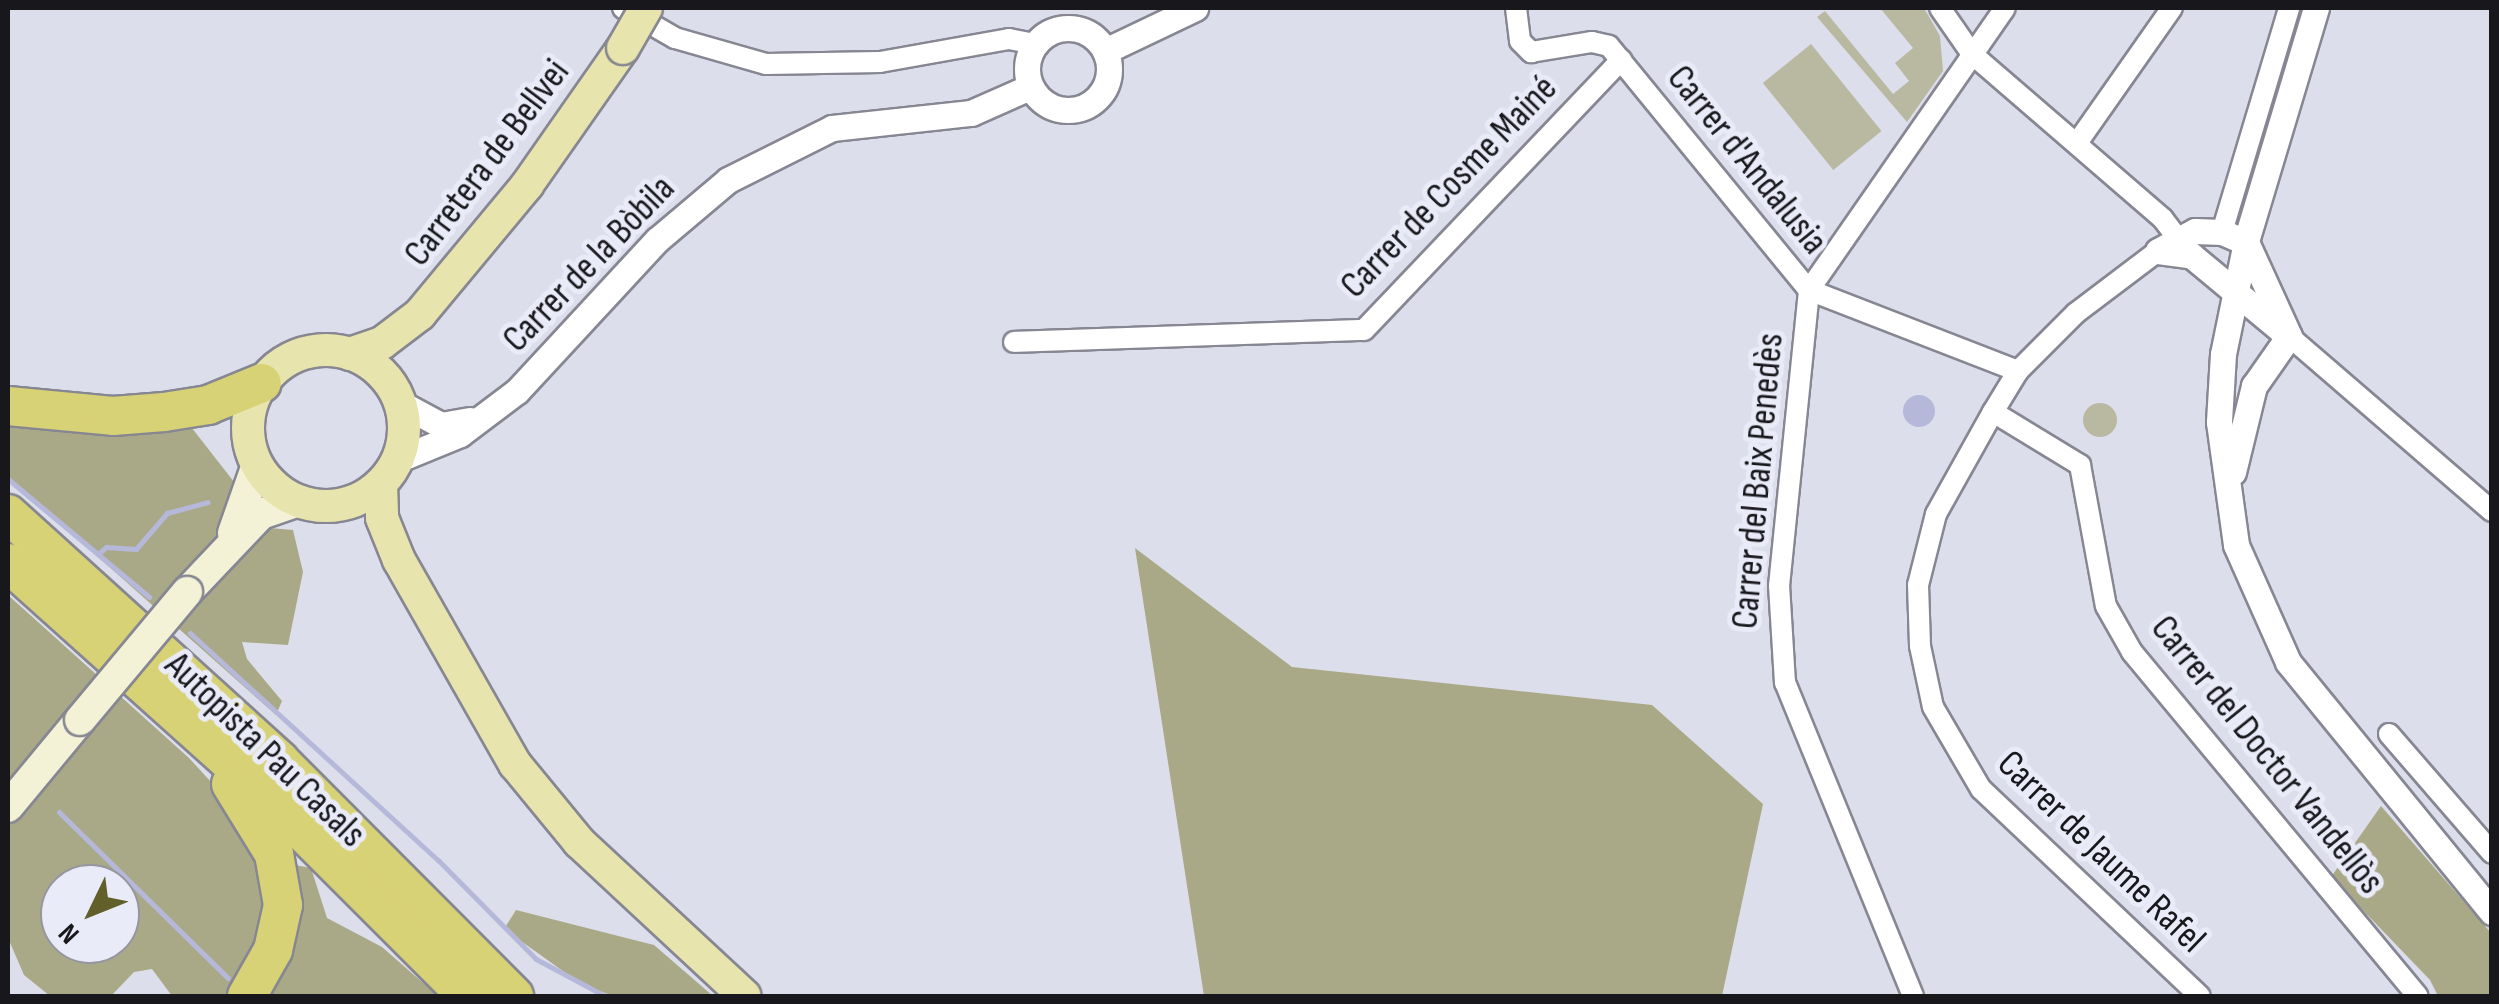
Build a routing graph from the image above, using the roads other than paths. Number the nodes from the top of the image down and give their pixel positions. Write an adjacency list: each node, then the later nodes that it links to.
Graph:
1 (623, 8): 10 (street)
2 (646, 8): 20 (main road, Carretera de Bellvei, bridge)
3 (1195, 8): 11 (street)
4 (1516, 8): 13 (street, Carrer d'Andalusia)
5 (1940, 8): 12 (street)
6 (2005, 8): 12 (street, Carrer del Baix Penedès)
7 (2172, 8): 15 (street)
8 (2289, 8): 16 (street)
9 (2316, 8): 16 (street)
10 (1034, 44): 11 (street); 14 (street)
11 (1105, 51): 14 (street)
12 (1972, 54): 15 (street); 18 (street, Carrer del Baix Penedès)
13 (1622, 60): 18 (street, Carrer d'Andalusia); 22 (street, Carrer de Cosme Mainé)
14 (1030, 87): 29 (street, Carrer de la Bòbila)
15 (2077, 143): 17 (street)
16 (2234, 237): 17 (street); 19 (street); 21 (street)
17 (2172, 248): 19 (street); 24 (street, Carrer de Jaume Rafel)
18 (1809, 290): 24 (street, Carrer d'Andalusia); 50 (street, Carrer del Baix Penedès)
19 (2234, 293): 21 (street); 32 (street)
20 (420, 314): 23 (main road, Carretera de Bellvei); 26 (main road, Carretera de Bellvei)
21 (2289, 336): 32 (street); 35 (street)
22 (1014, 342)
23 (350, 354): 25 (main road); 26 (main road)
24 (2018, 370): 28 (street, Carrer de Jaume Rafel)
25 (262, 383): 27 (highway); 30 (main road)
26 (396, 396): 29 (street); 31 (main road)
27 (8, 406)
28 (1993, 412): 45 (street, Carrer de Jaume Rafel); 51 (street, Carrer del Doctor Vandellòs)
29 (489, 414): 31 (street)
30 (257, 465): 33 (main road); 37 (main road)
31 (389, 472): 34 (main road); 38 (main road)
32 (2228, 497): 44 (street)
33 (298, 501): 34 (main road); 37 (main road)
34 (336, 506): 38 (main road)
35 (2492, 511)
36 (8, 514): 48 (highway, Autopista Pau Casals)
37 (227, 544): 42 (main road, bridge)
38 (399, 560): 49 (main road)
39 (8, 563): 40 (highway, Autopista Pau Casals)
40 (194, 728): 46 (highway); 47 (highway, Autopista Pau Casals)
41 (2389, 734): 43 (street)
42 (9, 804)
43 (2492, 853)
44 (2492, 912)
45 (2196, 995)
46 (248, 996)
47 (467, 996)
48 (514, 996)
49 (745, 996)
50 (1913, 996)
51 (2418, 996)

